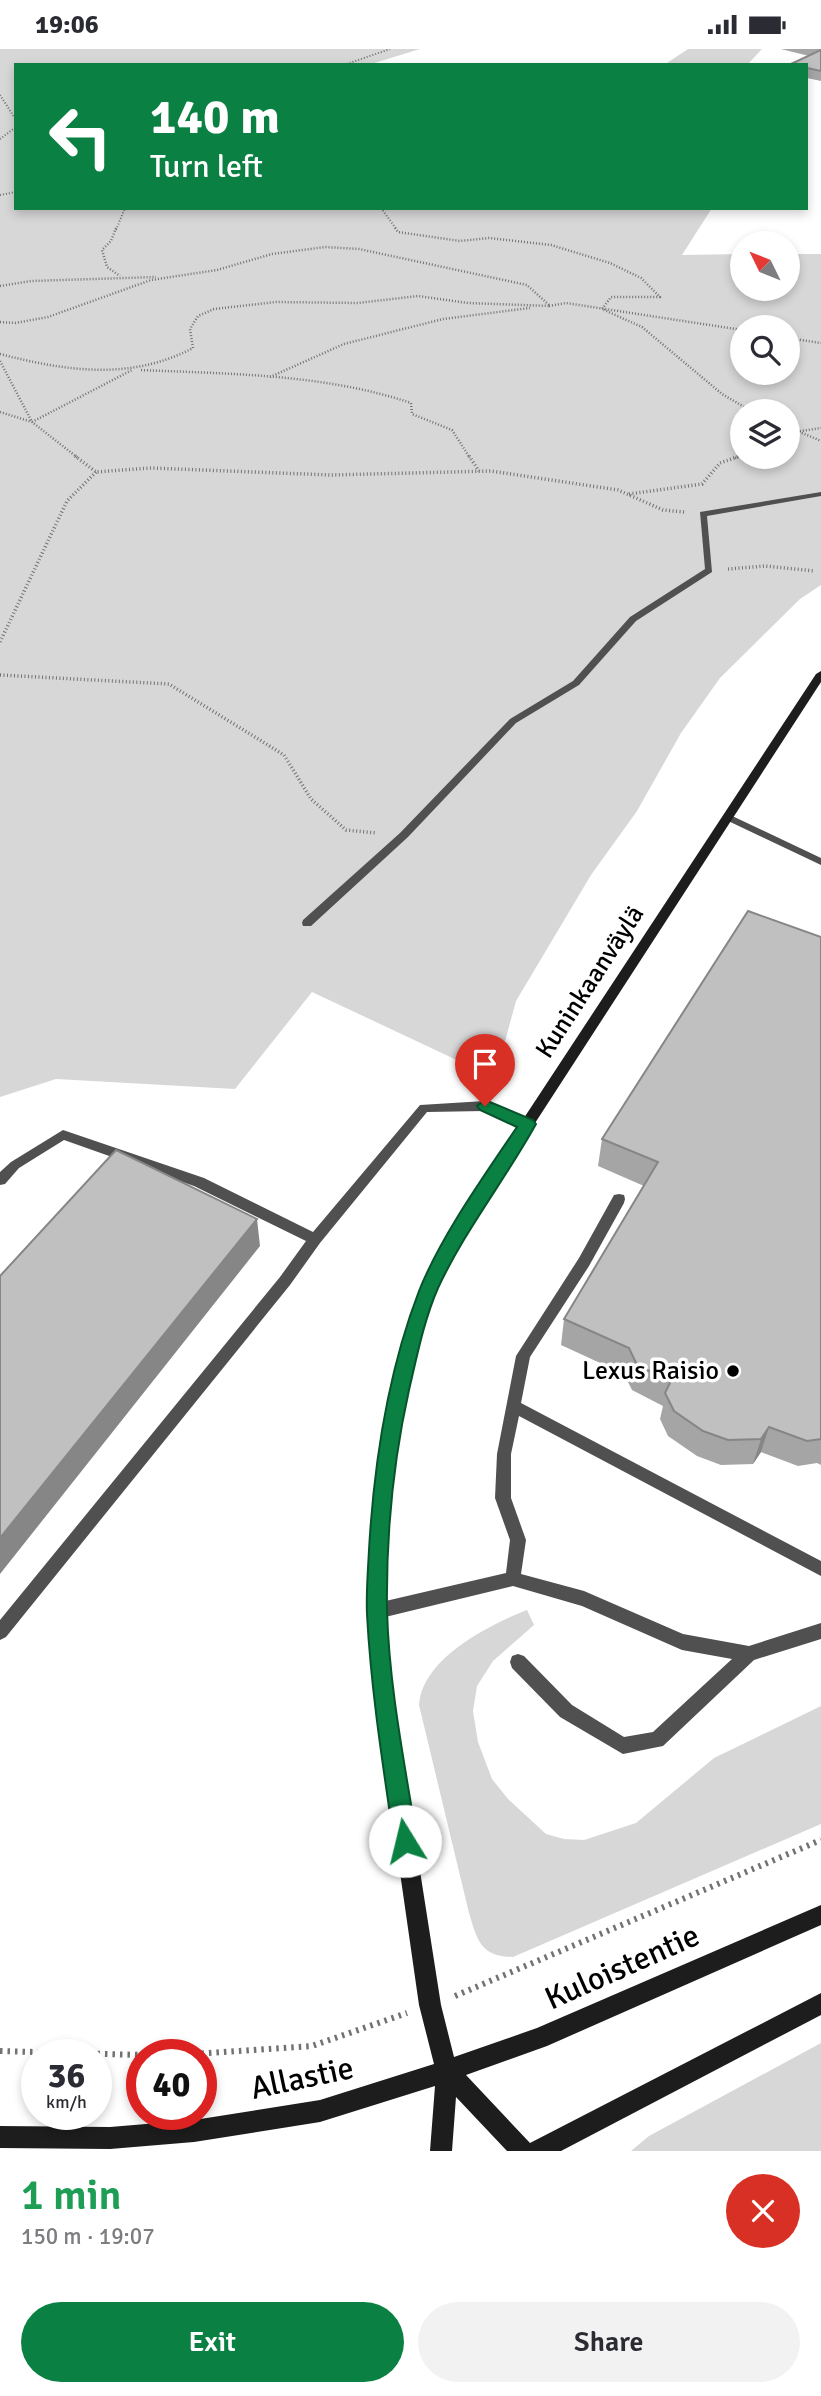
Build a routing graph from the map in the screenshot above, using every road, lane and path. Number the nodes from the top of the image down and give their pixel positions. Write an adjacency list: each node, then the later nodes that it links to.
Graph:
1 (390, 49): 2 (path)
2 (350, 63)
3 (0, 95): 4 (path)
4 (14, 117)
5 (124, 210): 7 (path)
6 (382, 210): 11 (path)
7 (120, 276): 8 (path); 9 (path)
8 (164, 278): 10 (path); 12 (path)
9 (0, 286)
10 (550, 306): 11 (path); 18 (path); 19 (path)
11 (601, 309): 13 (path); 20 (path)
12 (0, 322)
13 (730, 328)
14 (800, 339): 15 (path)
15 (821, 342)
16 (0, 354): 18 (path)
17 (0, 361): 22 (path)
18 (134, 369): 19 (path); 22 (path)
19 (269, 377): 28 (path)
20 (730, 399)
21 (0, 412): 22 (path)
22 (32, 422): 29 (path)
23 (821, 428): 24 (path)
24 (800, 430)
25 (800, 432): 26 (path)
26 (821, 441)
27 (730, 459): 31 (path)
28 (479, 471): 29 (path); 31 (path)
29 (96, 472): 35 (path)
30 (821, 494): 32 (lane)
31 (628, 495): 32 (path)
32 (703, 514): 33 (lane)
33 (709, 570): 34 (path); 39 (lane)
34 (815, 571)
35 (0, 642)
36 (821, 674): 38 (street, Kuninkaanväylä)
37 (0, 675): 39 (path)
38 (729, 817): 40 (lane); 42 (street, Kuninkaanväylä)
39 (404, 835): 41 (lane)
40 (821, 862)
41 (307, 923)
42 (527, 1124): 45 (lane); 49 (street, Kuninkaanväylä)
43 (0, 1180): 45 (lane)
44 (619, 1199): 46 (lane)
45 (315, 1239): 51 (lane)
46 (512, 1405): 47 (lane); 48 (lane)
47 (821, 1569)
48 (513, 1579): 49 (lane); 52 (lane)
49 (377, 1611): 57 (street, Kuninkaanväylä)
50 (821, 1631): 52 (lane)
51 (0, 1632)
52 (749, 1654): 53 (lane)
53 (518, 1662)
54 (821, 1840): 57 (path)
55 (821, 1915): 61 (street, Kuloistentie)
56 (821, 2004): 65 (street)
57 (430, 2005): 59 (path); 61 (street, Kuninkaanväylä)
58 (0, 2051): 60 (path)
59 (217, 2052)
60 (126, 2055)
61 (447, 2071): 62 (street, Allastie); 63 (street); 64 (street)
62 (0, 2137)
63 (441, 2151)
64 (522, 2151)
65 (538, 2151)

